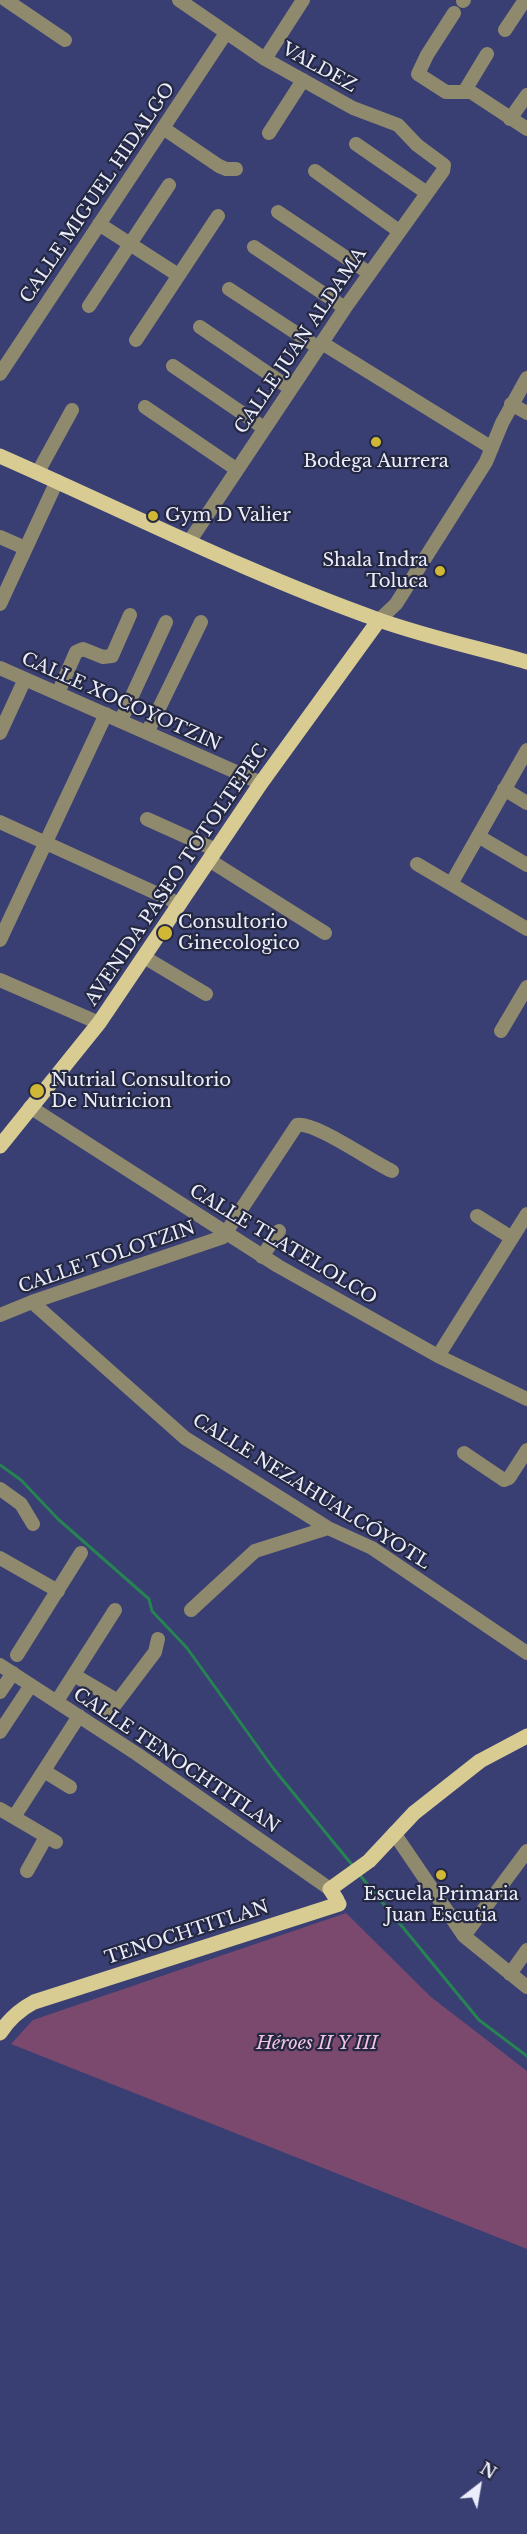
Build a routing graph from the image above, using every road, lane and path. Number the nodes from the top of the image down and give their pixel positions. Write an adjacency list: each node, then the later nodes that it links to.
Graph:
1 (6, 0): 8 (street)
2 (179, 0): 7 (street, VALDEZ)
3 (303, 0): 10 (street)
4 (525, 0): 6 (street)
5 (453, 13): 12 (street)
6 (505, 30)
7 (226, 33): 10 (street, VALDEZ); 15 (street, CALLE MIGUEL HIDALGO)
8 (65, 40)
9 (487, 54): 12 (street)
10 (265, 59): 11 (street, VALDEZ)
11 (303, 80): 17 (street); 19 (street, VALDEZ)
12 (464, 92): 14 (street)
13 (527, 95): 14 (street)
14 (510, 119): 16 (street)
15 (163, 128): 20 (street); 26 (street, CALLE MIGUEL HIDALGO)
16 (527, 129)
17 (269, 134)
18 (356, 144): 23 (street)
19 (442, 164): 23 (street, CALLE JUAN ALDAMA)
20 (236, 169)
21 (315, 171): 27 (street)
22 (170, 185): 28 (street)
23 (427, 193): 27 (street, CALLE JUAN ALDAMA)
24 (278, 212): 30 (street)
25 (219, 216): 31 (street)
26 (99, 224): 28 (street); 39 (street, CALLE MIGUEL HIDALGO)
27 (399, 231): 30 (street, CALLE JUAN ALDAMA)
28 (130, 244): 31 (street); 33 (street)
29 (254, 247): 34 (street)
30 (369, 273): 34 (street, CALLE JUAN ALDAMA)
31 (178, 275): 36 (street)
32 (229, 289): 37 (street)
33 (89, 306)
34 (345, 308): 37 (street, CALLE JUAN ALDAMA)
35 (200, 327): 41 (street)
36 (136, 340)
37 (321, 345): 41 (street, CALLE JUAN ALDAMA); 47 (street)
38 (173, 366): 46 (street)
39 (0, 374)
40 (527, 378): 42 (street)
41 (291, 389): 46 (street, CALLE JUAN ALDAMA)
42 (511, 404): 45 (street); 47 (street)
43 (145, 407): 49 (street)
44 (72, 410): 50 (street)
45 (527, 413)
46 (264, 428): 49 (street, CALLE JUAN ALDAMA)
47 (492, 448): 57 (street)
48 (0, 456): 50 (main road)
49 (236, 469): 53 (street, CALLE JUAN ALDAMA)
50 (38, 472): 51 (main road)
51 (57, 481): 53 (main road); 54 (street)
52 (0, 537): 54 (street)
53 (189, 542): 57 (main road)
54 (26, 548): 55 (street)
55 (0, 604)
56 (130, 615): 63 (street)
57 (379, 620): 60 (main road); 69 (main road, AVENIDA PASEO TOTOLTEPEC)
58 (166, 622): 65 (street)
59 (201, 622): 67 (street)
60 (527, 662)
61 (0, 668): 62 (street, CALLE XOCOYOTZIN)
62 (25, 679): 63 (street, CALLE XOCOYOTZIN); 66 (street)
63 (58, 693): 64 (street, CALLE XOCOYOTZIN)
64 (106, 714): 65 (street, CALLE XOCOYOTZIN); 75 (street)
65 (122, 720): 67 (street, CALLE XOCOYOTZIN)
66 (0, 733)
67 (147, 733): 69 (street, CALLE XOCOYOTZIN)
68 (527, 750): 70 (street)
69 (261, 783): 76 (main road, AVENIDA PASEO TOTOLTEPEC)
70 (504, 789): 71 (street); 74 (street)
71 (527, 803)
72 (147, 819): 76 (street)
73 (0, 822): 75 (street)
74 (478, 836): 78 (street); 79 (street)
75 (45, 842): 80 (street); 83 (street)
76 (212, 855): 80 (main road, AVENIDA PASEO TOTOLTEPEC); 82 (street)
77 (417, 864): 79 (street)
78 (527, 865)
79 (451, 884): 81 (street)
80 (180, 904): 84 (main road, AVENIDA PASEO TOTOLTEPEC)
81 (527, 929)
82 (325, 933)
83 (0, 940)
84 (144, 957): 87 (street); 88 (main road, AVENIDA PASEO TOTOLTEPEC)
85 (0, 980): 88 (street)
86 (527, 987): 89 (street)
87 (206, 994)
88 (99, 1023): 90 (main road, AVENIDA PASEO TOTOLTEPEC)
89 (501, 1031)
90 (30, 1107): 91 (main road, AVENIDA PASEO TOTOLTEPEC); 96 (street, CALLE TLATELOLCO)
91 (0, 1146)
92 (392, 1171): 96 (street)
93 (477, 1216): 97 (street)
94 (525, 1223): 97 (street)
95 (279, 1231): 98 (street)
96 (226, 1234): 98 (street, CALLE TLATELOLCO); 99 (street, CALLE TOLOTZIN)
97 (512, 1238): 101 (street)
98 (262, 1257): 101 (street, CALLE TLATELOLCO)
99 (32, 1302): 100 (street, CALLE TOLOTZIN); 107 (street, CALLE NEZAHUALCÓYOTL)
100 (0, 1315)
101 (438, 1356): 102 (street, CALLE TLATELOLCO)
102 (527, 1399)
103 (527, 1450): 104 (street)
104 (464, 1453)
105 (0, 1489): 106 (street)
106 (33, 1524)
107 (328, 1528): 112 (street); 114 (street, CALLE NEZAHUALCÓYOTL)
108 (81, 1553): 110 (street)
109 (2, 1565): 110 (street)
110 (58, 1591): 115 (street)
111 (115, 1610): 118 (street)
112 (191, 1610)
113 (158, 1639): 122 (street)
114 (527, 1653)
115 (17, 1655)
116 (0, 1665): 117 (street, CALLE TENOCHTITLAN)
117 (13, 1673): 119 (street, CALLE TENOCHTITLAN); 120 (street)
118 (74, 1675): 121 (street); 122 (street)
119 (31, 1685): 121 (street, CALLE TENOCHTITLAN); 125 (street)
120 (0, 1692)
121 (57, 1701): 124 (street, CALLE TENOCHTITLAN)
122 (118, 1701): 123 (street)
123 (108, 1714)
124 (79, 1716): 127 (street); 134 (street, CALLE TENOCHTITLAN)
125 (0, 1732)
126 (527, 1736): 131 (main road, TENOCHTITLAN)
127 (44, 1771): 128 (street); 130 (street)
128 (69, 1787)
129 (0, 1809): 130 (street)
130 (14, 1817): 133 (street)
131 (394, 1833): 134 (main road, TENOCHTITLAN); 135 (street)
132 (527, 1851): 135 (street)
133 (27, 1870)
134 (335, 1896): 139 (main road, TENOCHTITLAN)
135 (464, 1936): 137 (street)
136 (527, 1950): 137 (street)
137 (510, 1974): 138 (street)
138 (527, 1987)
139 (0, 2033)

